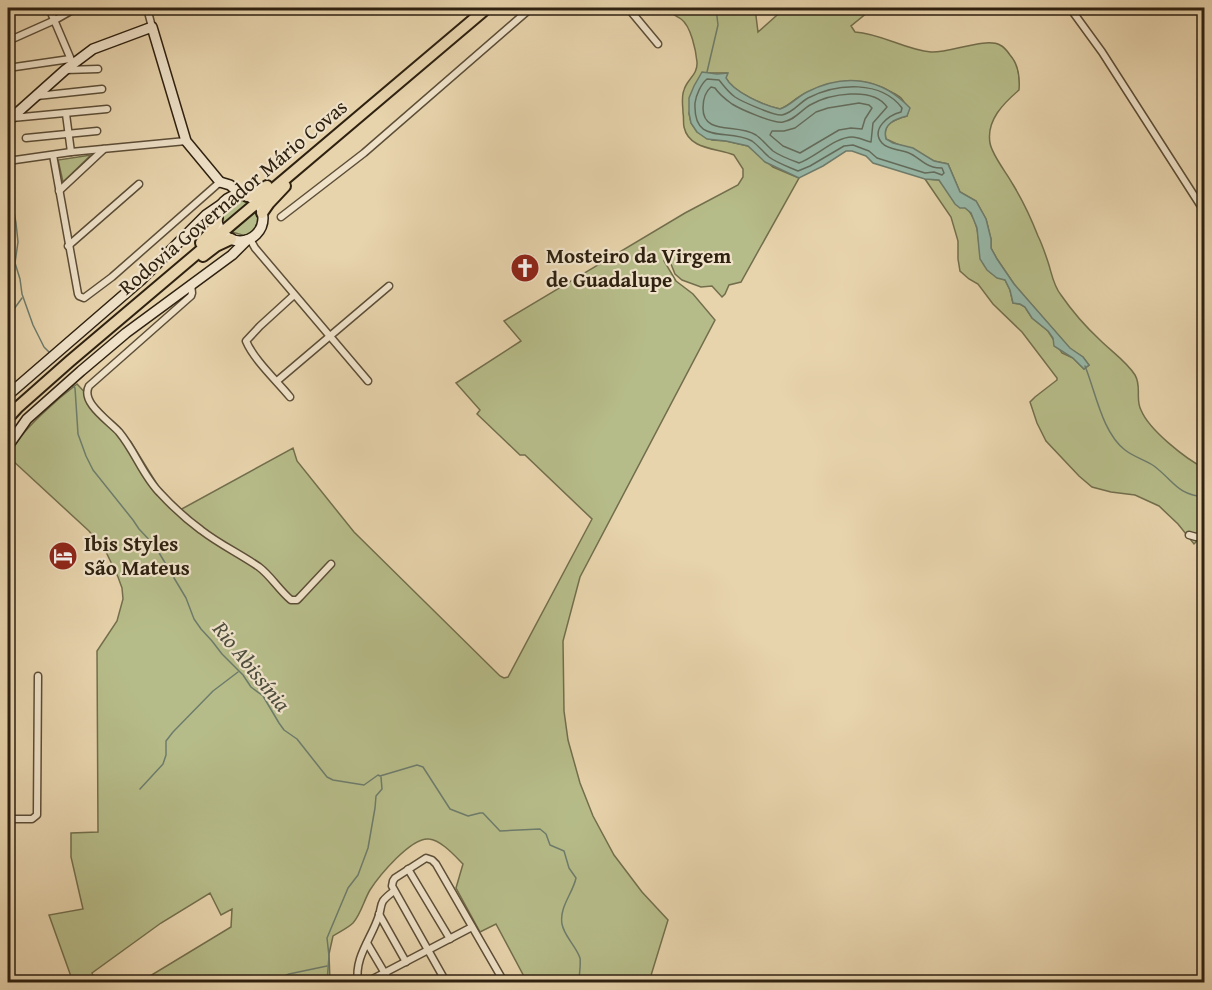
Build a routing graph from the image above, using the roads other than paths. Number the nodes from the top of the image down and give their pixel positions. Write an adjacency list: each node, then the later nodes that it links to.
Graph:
1 (10, 8): 9 (street)
2 (49, 8): 10 (street)
3 (76, 8): 10 (street)
4 (147, 8): 11 (street)
5 (487, 8): 27 (highway, Rodovia Governador Mário Covas)
6 (531, 8): 41 (street)
7 (628, 8): 13 (street)
8 (1070, 8): 38 (street)
9 (8, 18)
10 (55, 20): 12 (street); 14 (street)
11 (152, 27): 14 (main road); 25 (main road)
12 (8, 41)
13 (657, 44)
14 (69, 64): 15 (street); 16 (street); 18 (main road)
15 (8, 68)
16 (98, 69)
17 (102, 89): 18 (street)
18 (34, 97): 21 (main road)
19 (107, 109): 20 (street)
20 (66, 114): 21 (street); 23 (street)
21 (9, 119)
22 (97, 131): 23 (street)
23 (69, 135): 24 (street); 28 (street)
24 (26, 138)
25 (186, 141): 26 (street); 33 (main road)
26 (104, 148): 28 (street); 34 (street)
27 (319, 150): 31 (highway, Rodovia Governador Mário Covas); 35 (highway)
28 (71, 152): 29 (street)
29 (52, 155): 30 (street); 34 (street)
30 (8, 161)
31 (306, 161): 36 (highway, Rodovia Governador Mário Covas); 39 (highway)
32 (139, 184): 44 (street)
33 (218, 187): 35 (main road); 37 (main road); 44 (street)
34 (59, 191): 44 (street)
35 (244, 196): 36 (main road); 37 (main road)
36 (257, 202): 39 (main road); 42 (highway, Rodovia Governador Mário Covas)
37 (223, 203): 40 (main road); 53 (main road)
38 (1204, 211)
39 (262, 213): 43 (main road)
40 (217, 218): 42 (main road); 45 (highway)
41 (282, 218)
42 (227, 235): 43 (main road); 45 (highway, Rodovia Governador Mário Covas); 46 (highway)
43 (248, 239): 47 (main road); 49 (street)
44 (68, 246)
45 (191, 258): 46 (highway, Rodovia Governador Mário Covas)
46 (170, 276): 55 (highway, Rodovia Governador Mário Covas)
47 (191, 285): 56 (main road); 59 (street)
48 (388, 286): 50 (street)
49 (294, 295): 50 (street); 51 (street)
50 (330, 336): 51 (street); 52 (street)
51 (277, 381): 54 (street)
52 (368, 381)
53 (8, 395)
54 (290, 397)
55 (8, 418)
56 (8, 446)
57 (1189, 536): 58 (street)
58 (1201, 536)
59 (331, 564)
60 (38, 676): 61 (street)
61 (8, 819)
62 (408, 869): 63 (street); 65 (street); 66 (street)
63 (393, 891): 64 (street); 68 (street)
64 (379, 914): 67 (street); 69 (street)
65 (472, 927): 66 (street); 77 (street)
66 (450, 939): 68 (street)
67 (367, 943): 70 (street); 73 (street)
68 (429, 951): 69 (street); 76 (street)
69 (406, 962): 70 (street)
70 (385, 973): 74 (street); 75 (street)
71 (176, 982): 72 (street)
72 (184, 982)
73 (358, 982)
74 (367, 982)
75 (390, 982)
76 (446, 982)
77 (504, 982)

